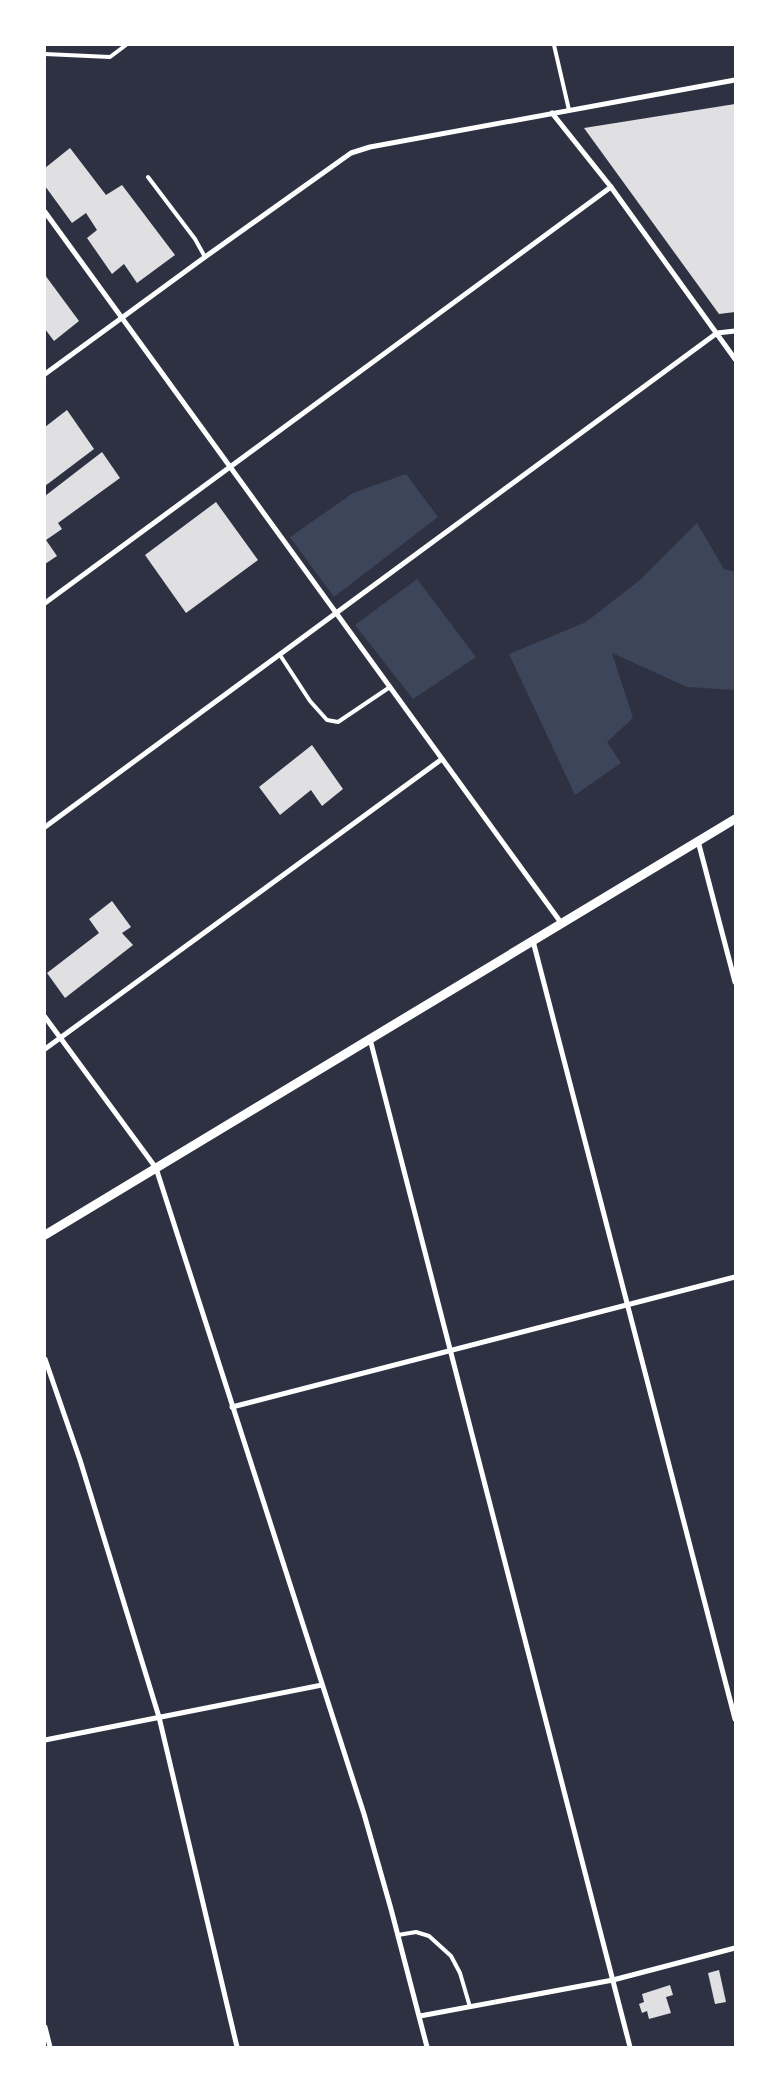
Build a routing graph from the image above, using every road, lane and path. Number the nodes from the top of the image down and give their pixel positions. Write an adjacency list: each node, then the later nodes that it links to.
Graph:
1 (126, 45): 3 (lane)
2 (554, 45): 5 (lane)
3 (45, 54)
4 (735, 80): 5 (street)
5 (569, 110): 6 (street)
6 (552, 113): 8 (street); 10 (street)
7 (148, 176): 10 (lane)
8 (611, 187): 13 (street); 16 (street)
9 (45, 212): 11 (street)
10 (205, 257): 11 (street)
11 (122, 318): 15 (street); 16 (street)
12 (735, 330): 13 (street)
13 (717, 333): 14 (street); 18 (street)
14 (735, 358)
15 (45, 374)
16 (230, 467): 17 (street); 18 (street)
17 (45, 603)
18 (336, 613): 19 (street); 20 (street)
19 (280, 655): 20 (lane); 23 (street)
20 (390, 686): 21 (street)
21 (442, 758): 25 (street); 29 (street)
22 (735, 819): 24 (street)
23 (45, 828)
24 (698, 842): 25 (street); 27 (street)
25 (562, 924): 26 (street)
26 (533, 941): 30 (street); 35 (street)
27 (735, 982)
28 (45, 1017): 29 (street)
29 (60, 1038): 31 (street); 32 (street)
30 (370, 1039): 32 (street); 36 (street)
31 (45, 1049)
32 (156, 1168): 33 (street); 38 (street)
33 (45, 1235)
34 (735, 1277): 35 (street)
35 (628, 1305): 36 (street); 41 (street)
36 (450, 1350): 38 (street); 45 (street)
37 (45, 1359): 40 (street)
38 (232, 1407): 39 (street)
39 (322, 1685): 40 (street); 43 (street)
40 (159, 1717): 42 (street); 50 (street)
41 (735, 1719)
42 (45, 1740)
43 (398, 1935): 46 (lane); 47 (street)
44 (735, 1948): 45 (street)
45 (613, 1980): 46 (street); 52 (street)
46 (470, 2007): 47 (street)
47 (420, 2016): 51 (street)
48 (45, 2027): 49 (street)
49 (50, 2047)
50 (237, 2047)
51 (427, 2047)
52 (630, 2047)

